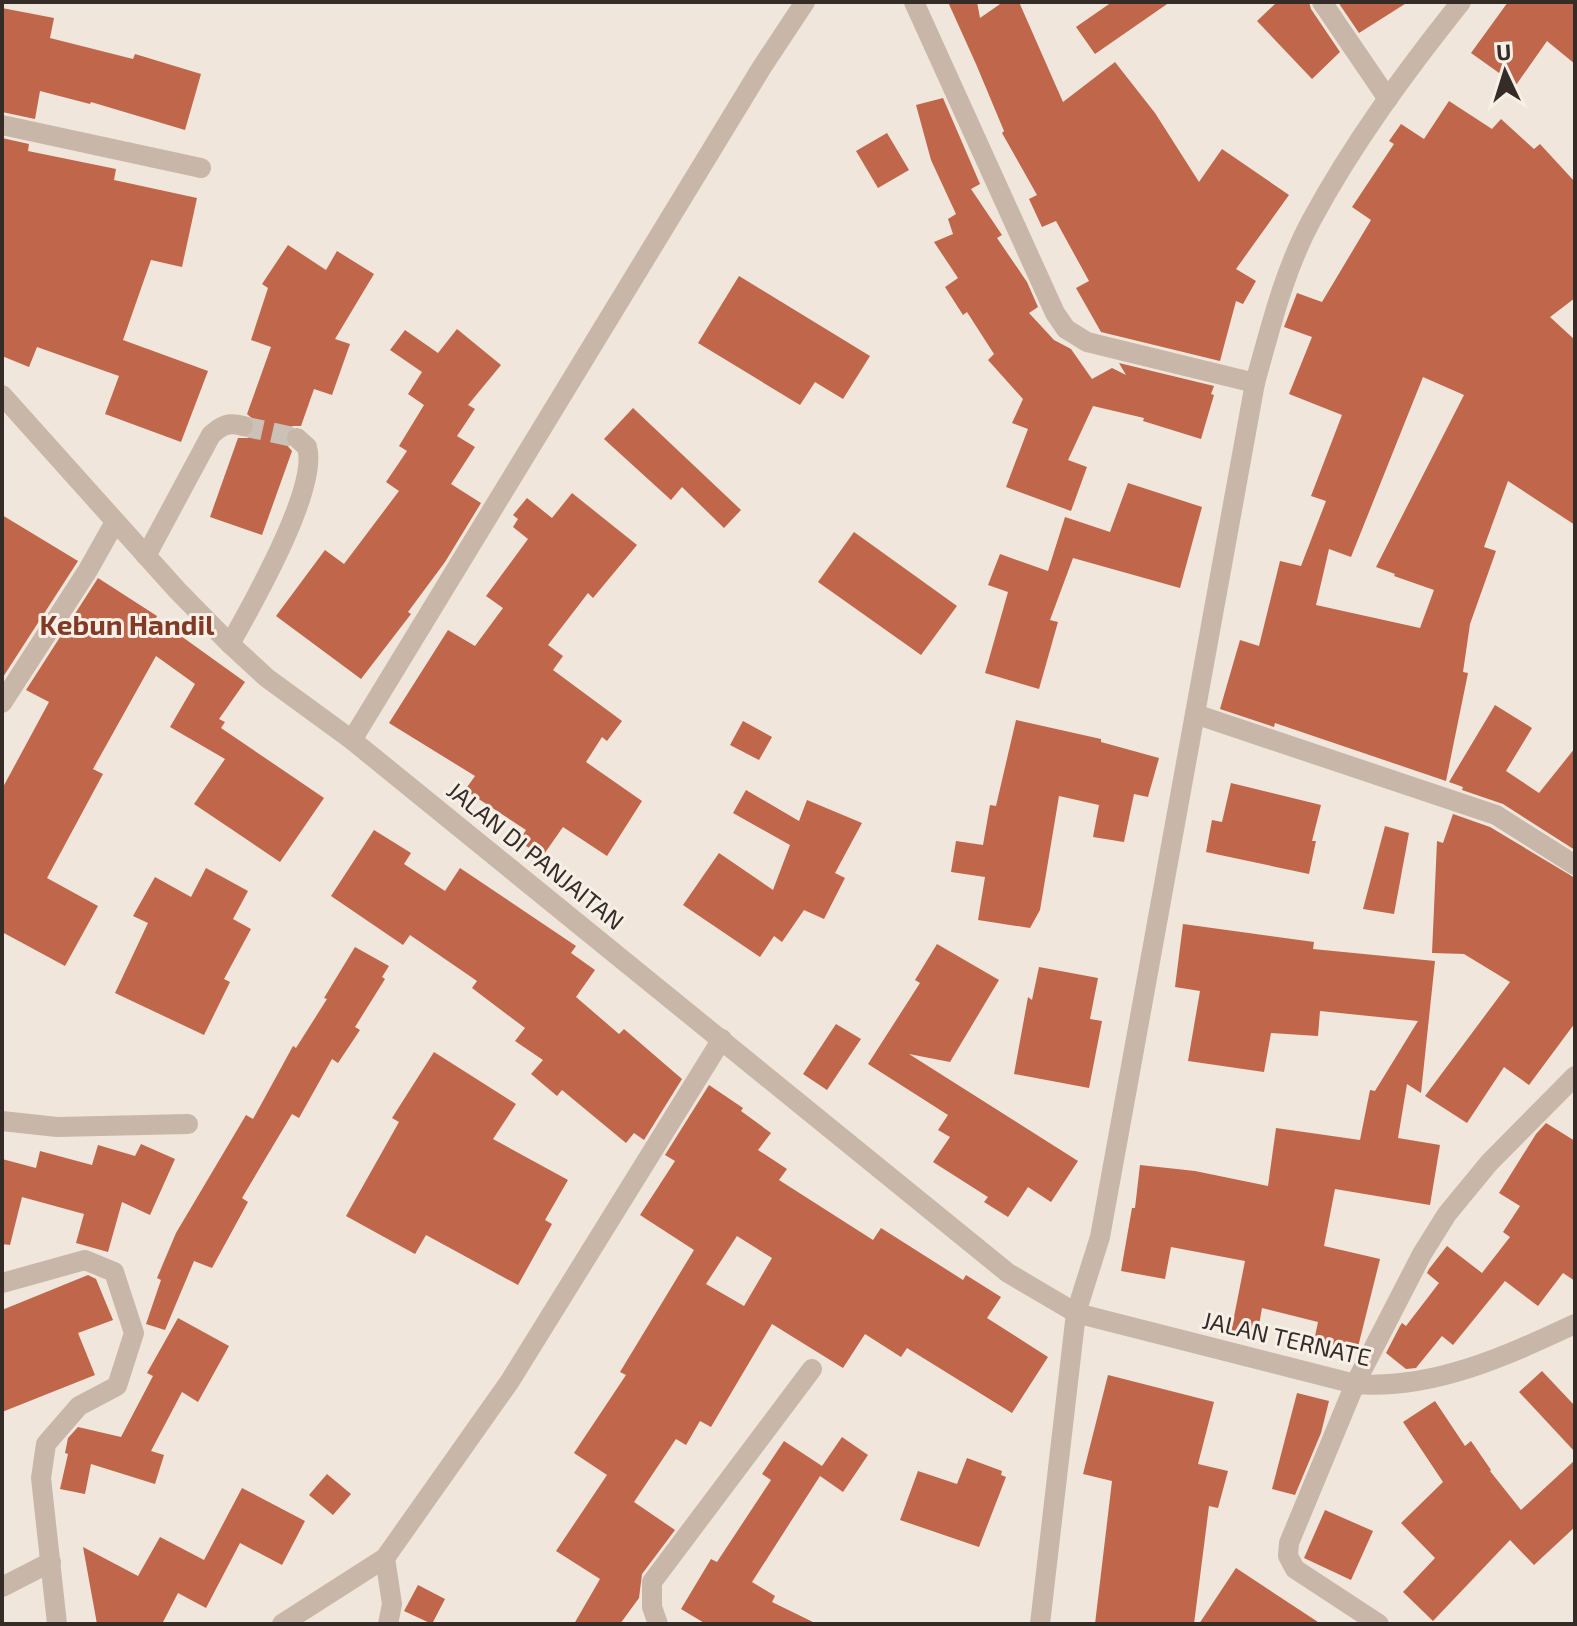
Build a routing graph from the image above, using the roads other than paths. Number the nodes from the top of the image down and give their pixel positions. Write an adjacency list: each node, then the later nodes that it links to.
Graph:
1 (805, 2): 17 (street)
2 (914, 2): 8 (street)
3 (1322, 2): 5 (street)
4 (1461, 2): 5 (street)
5 (1388, 99): 8 (street)
6 (2, 125): 7 (street)
7 (201, 168)
8 (1255, 383): 16 (street)
9 (2, 395): 12 (street, JALAN DI PANJAITAN)
10 (243, 426): 13 (street)
11 (297, 438): 14 (street)
12 (115, 522): 13 (street, JALAN DI PANJAITAN); 15 (street)
13 (146, 556): 14 (street, JALAN DI PANJAITAN)
14 (230, 644): 17 (street, JALAN DI PANJAITAN)
15 (2, 703)
16 (1195, 714): 18 (street); 24 (street)
17 (352, 740): 19 (street, JALAN DI PANJAITAN)
18 (1575, 865)
19 (722, 1039): 24 (street, JALAN DI PANJAITAN); 28 (street)
20 (1575, 1076): 27 (street)
21 (2, 1121): 22 (street)
22 (188, 1124)
23 (2, 1283): 29 (street)
24 (1076, 1313): 27 (street, JALAN TERNATE); 35 (street)
25 (1575, 1324): 27 (street, JALAN TERNATE)
26 (812, 1369): 34 (street)
27 (1355, 1384): 36 (street)
28 (385, 1558): 32 (street); 33 (street)
29 (51, 1562): 30 (street); 31 (street)
30 (2, 1587)
31 (57, 1624)
32 (282, 1624)
33 (388, 1624)
34 (658, 1624)
35 (1040, 1624)
36 (1379, 1624)

